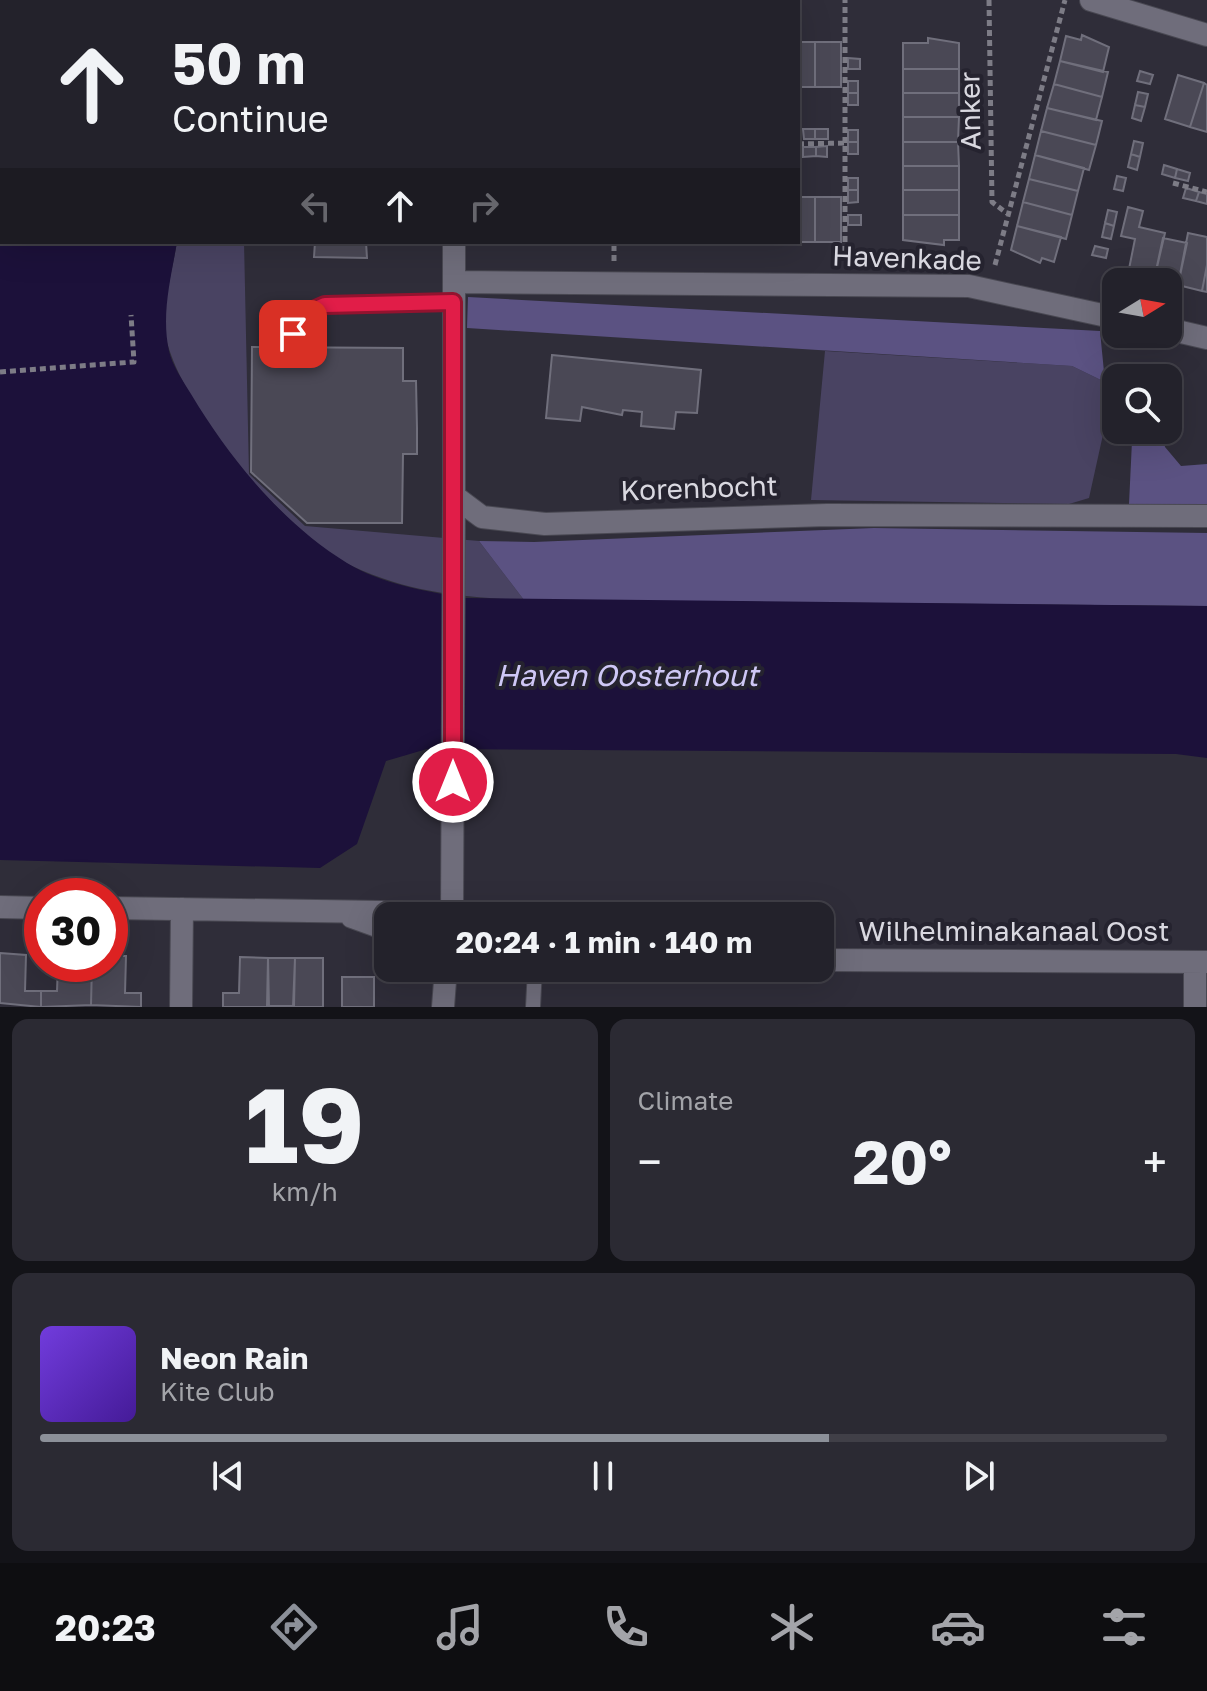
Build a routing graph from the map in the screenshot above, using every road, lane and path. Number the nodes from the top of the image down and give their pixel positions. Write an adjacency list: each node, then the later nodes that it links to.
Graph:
1 (845, 0): 6 (path)
2 (989, 0): 10 (path, Anker)
3 (1065, 0): 10 (path, Anker)
4 (1091, 0): 5 (street)
5 (1207, 35)
6 (845, 143): 7 (path); 12 (path)
7 (800, 144)
8 (1173, 183): 9 (path)
9 (1207, 192)
10 (1008, 214): 13 (path, Anker)
11 (454, 244): 14 (street)
12 (846, 285): 13 (street, Havenkade); 14 (street, Havenkade)
13 (989, 289): 16 (street, Havenkade)
14 (453, 292): 19 (lane); 21 (street)
15 (131, 315): 20 (path)
16 (1102, 315)
17 (1182, 332): 18 (street)
18 (1207, 338)
19 (292, 345)
20 (0, 372)
21 (454, 496): 22 (street, Korenbocht); 23 (street)
22 (1207, 516)
23 (452, 902)
24 (0, 907): 25 (street)
25 (24, 908)
26 (128, 908): 27 (street)
27 (182, 909): 29 (street); 35 (street)
28 (374, 912): 29 (street)
29 (343, 913): 30 (street)
30 (374, 925)
31 (834, 960): 32 (street, Wilhelminakanaal Oost)
32 (1201, 962): 38 (street)
33 (445, 982): 36 (street)
34 (534, 982): 37 (lane)
35 (181, 1007)
36 (443, 1007)
37 (533, 1007)
38 (1195, 1007)

